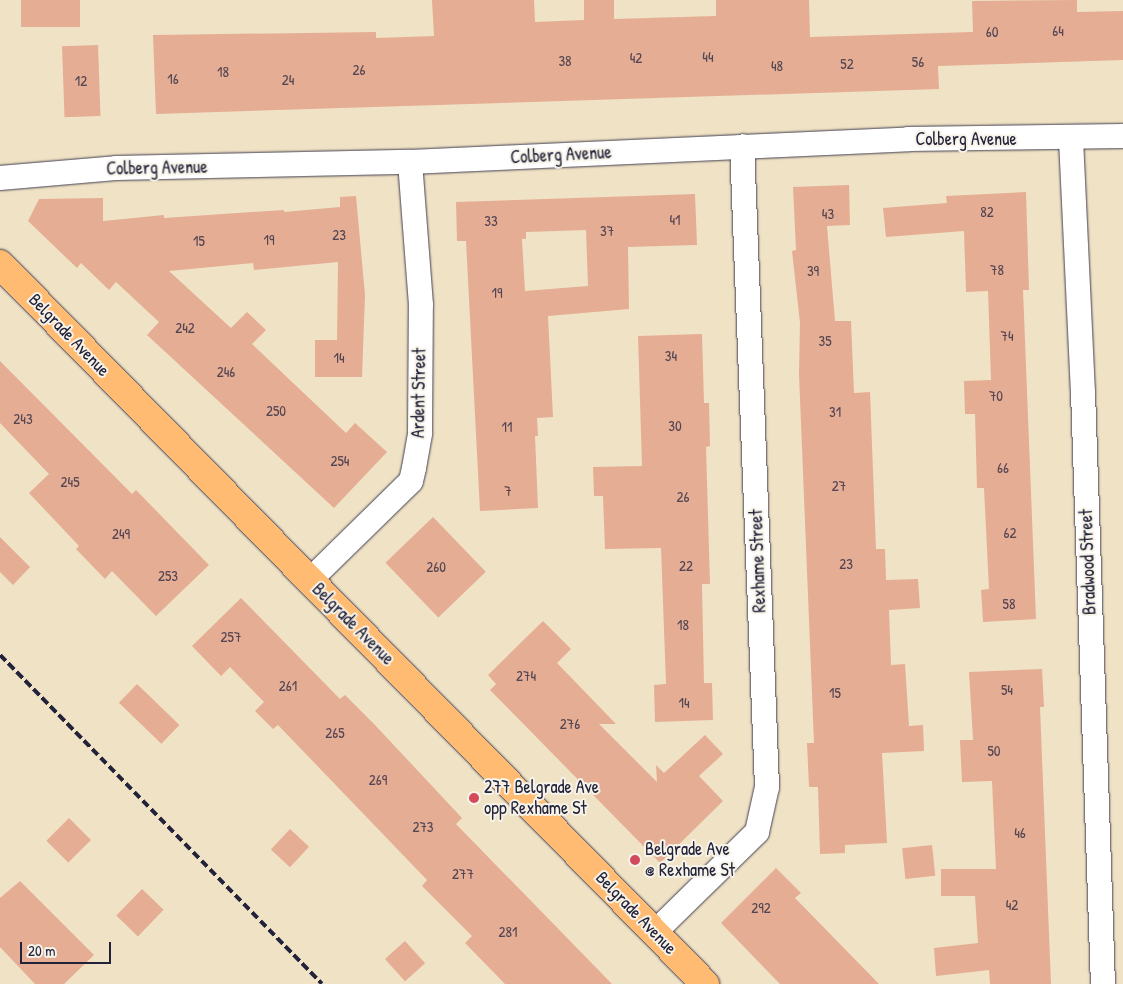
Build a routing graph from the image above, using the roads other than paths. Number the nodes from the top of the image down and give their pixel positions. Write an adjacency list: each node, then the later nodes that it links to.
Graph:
1 (1123, 136): 2 (street, Colberg Avenue)
2 (1071, 139): 3 (street, Colberg Avenue); 10 (street, Bradwood Street)
3 (742, 146): 4 (street, Colberg Avenue); 8 (street, Rexhame Street)
4 (410, 162): 5 (street, Colberg Avenue); 7 (street, Ardent Street)
5 (0, 178)
6 (0, 264): 7 (main road, Belgrade Avenue)
7 (310, 580): 8 (main road, Belgrade Avenue)
8 (655, 932): 9 (main road, Belgrade Avenue)
9 (705, 984)
10 (1103, 984)

